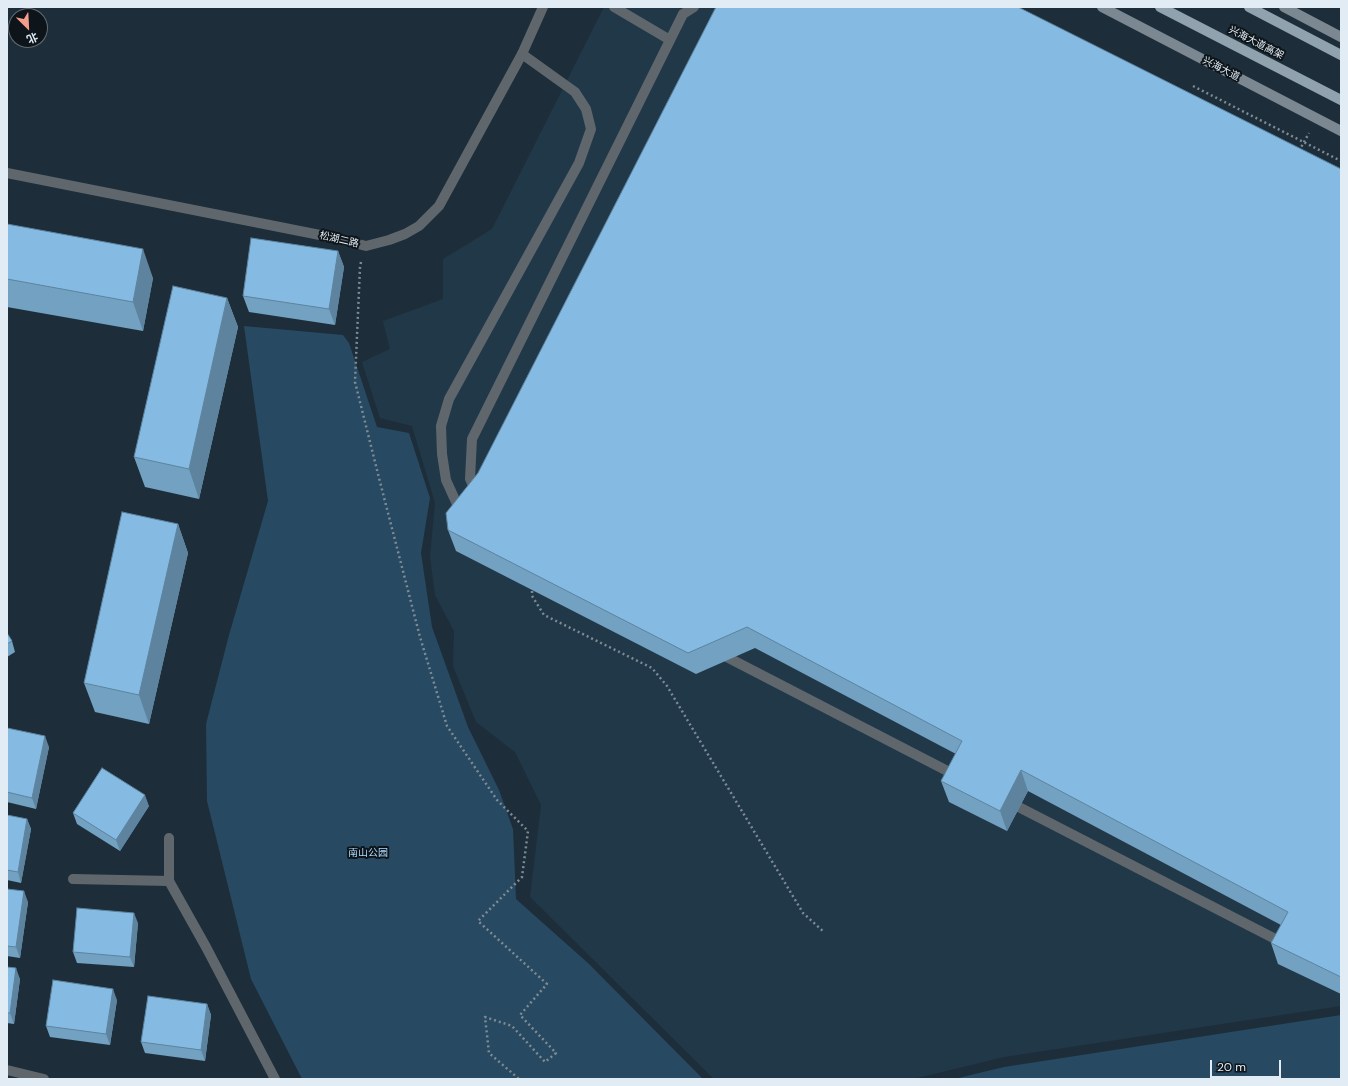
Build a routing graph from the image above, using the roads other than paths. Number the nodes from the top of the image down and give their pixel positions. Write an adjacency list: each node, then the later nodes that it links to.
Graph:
1 (543, 7): 10 (street, 松湖二路)
2 (614, 7): 9 (street)
3 (694, 7): 9 (street)
4 (1102, 7): 13 (street, 兴海大道)
5 (1160, 7): 12 (main road, 兴海大道高架)
6 (1249, 7): 11 (main road)
7 (1284, 7): 8 (street)
8 (1341, 37)
9 (670, 40): 15 (street)
10 (522, 54): 14 (street, 松湖二路); 16 (street)
11 (1341, 55)
12 (1341, 100)
13 (1341, 131)
14 (7, 173)
15 (480, 500)
16 (469, 523)
17 (722, 647): 18 (street)
18 (966, 780)
19 (1001, 798): 23 (street)
20 (169, 838): 22 (street)
21 (73, 879): 22 (street)
22 (169, 880): 26 (street)
23 (1284, 944)
24 (7, 1070): 25 (street)
25 (44, 1079)
26 (275, 1079)

